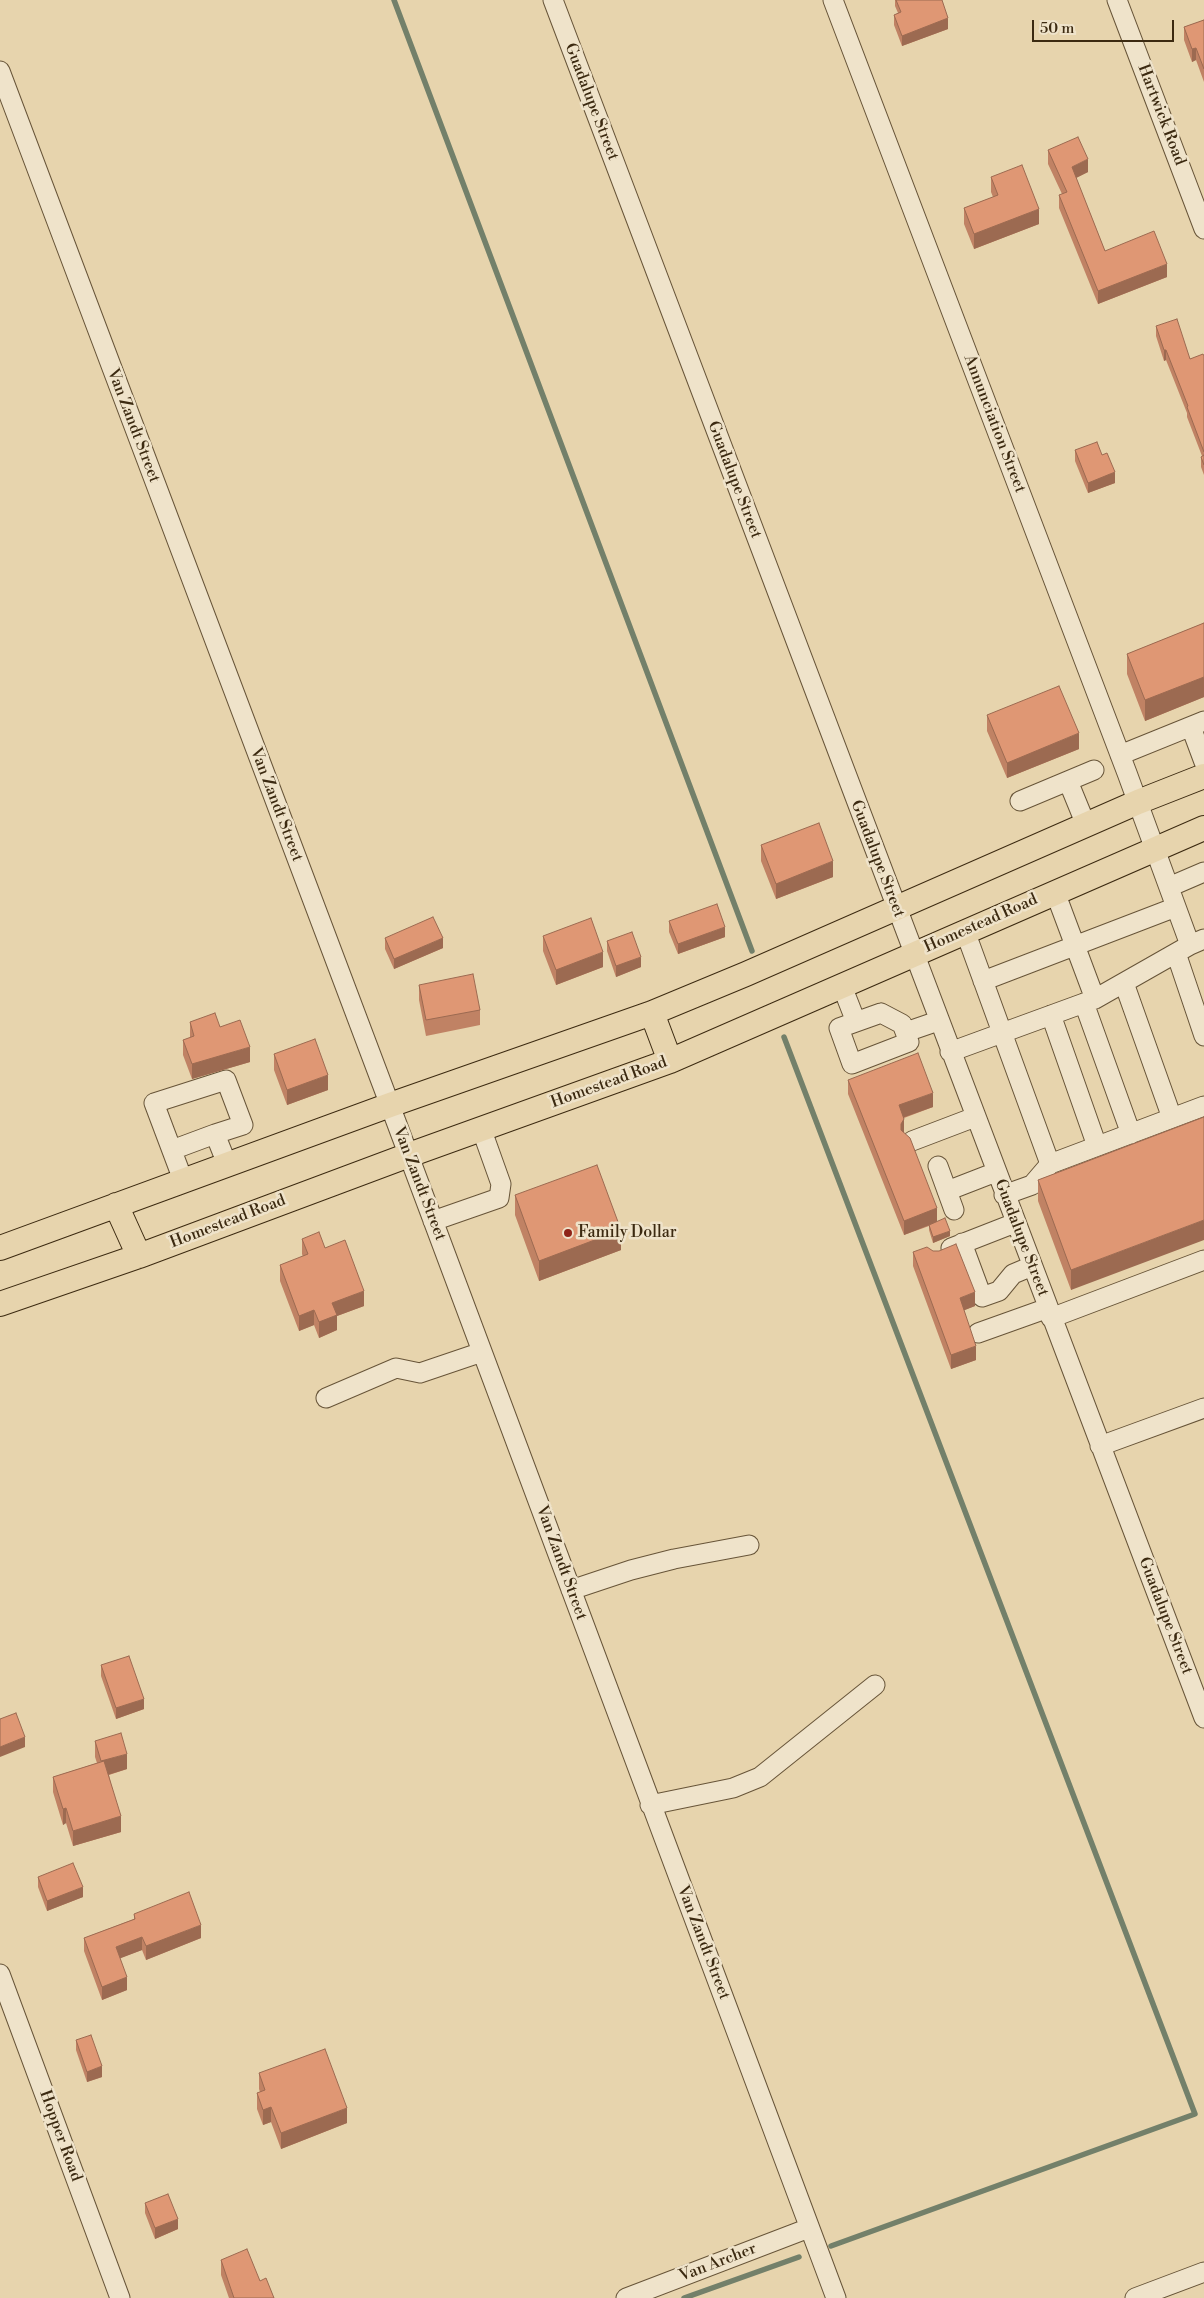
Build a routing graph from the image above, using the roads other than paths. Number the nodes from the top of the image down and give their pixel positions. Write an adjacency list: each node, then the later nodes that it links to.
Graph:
1 (553, 0): 21 (street, Guadalupe Street)
2 (833, 0): 7 (street, Annunciation Street)
3 (1117, 0): 5 (street, Hartwick Road)
4 (0, 71): 39 (street, Van Zandt Street)
5 (1204, 229)
6 (1197, 724): 7 (street); 8 (street)
7 (1120, 754): 13 (street, Annunciation Street)
8 (1204, 762)
9 (1094, 770): 11 (street)
10 (1204, 776): 13 (main road)
11 (1068, 781): 12 (street); 14 (street)
12 (1020, 801)
13 (1138, 802): 14 (main road); 16 (street, Annunciation Street)
14 (1086, 825): 21 (main road)
15 (1204, 828): 16 (main road, Homestead Road)
16 (1155, 848): 18 (street, Annunciation Street); 19 (main road, Homestead Road)
17 (1204, 872): 18 (street)
18 (1169, 887): 20 (street, Annunciation Street)
19 (1055, 892): 22 (main road, Homestead Road); 23 (street)
20 (1176, 907): 23 (street); 24 (street, Annunciation Street)
21 (896, 908): 25 (street, Guadalupe Street); 30 (main road)
22 (966, 931): 25 (main road, Homestead Road); 26 (street)
23 (1075, 946): 26 (street); 29 (street)
24 (1190, 946): 27 (street); 36 (street, Annunciation Street)
25 (913, 955): 28 (main road, Homestead Road); 32 (street, Guadalupe Street)
26 (983, 981): 35 (street)
27 (1124, 982): 29 (street); 42 (street)
28 (842, 986): 33 (street); 38 (main road, Homestead Road)
29 (1090, 1001): 31 (street); 45 (street)
30 (652, 1013): 38 (main road); 39 (main road)
31 (1051, 1015): 35 (street); 47 (street)
32 (938, 1021): 34 (street); 37 (street, Guadalupe Street)
33 (856, 1022): 34 (street); 34 (street)
34 (906, 1032)
35 (1002, 1033): 37 (street); 51 (street)
36 (1204, 1036)
37 (950, 1052): 41 (street, Guadalupe Street)
38 (670, 1061): 43 (main road, Homestead Road)
39 (390, 1105): 49 (street, Van Zandt Street); 50 (main road)
40 (1204, 1106): 42 (street)
41 (975, 1117): 46 (street); 53 (street, Guadalupe Street)
42 (1172, 1118): 45 (street)
43 (481, 1128): 49 (main road, Homestead Road); 59 (street)
44 (215, 1134): 48 (street); 48 (street); 50 (street)
45 (1131, 1134): 47 (street)
46 (912, 1141)
47 (1097, 1146): 51 (street)
48 (172, 1150): 54 (street)
49 (408, 1155): 59 (street, Van Zandt Street); 64 (main road, Homestead Road)
50 (227, 1164): 54 (main road)
51 (1050, 1164): 56 (street)
52 (938, 1166): 55 (street)
53 (996, 1172): 55 (street); 56 (street, Guadalupe Street)
54 (184, 1180): 57 (main road)
55 (947, 1190): 58 (street)
56 (1004, 1195): 60 (street, Guadalupe Street)
57 (116, 1205): 62 (main road); 64 (main road)
58 (954, 1210)
59 (434, 1221): 70 (street, Van Zandt Street)
60 (1015, 1223): 61 (street); 66 (street, Guadalupe Street)
61 (962, 1243): 63 (street); 66 (street)
62 (0, 1248)
63 (936, 1254)
64 (139, 1256): 67 (main road, Homestead Road)
65 (1204, 1260): 68 (street)
66 (1032, 1266): 68 (street, Guadalupe Street)
67 (0, 1304)
68 (1050, 1313): 69 (street); 73 (street, Guadalupe Street)
69 (978, 1333)
70 (482, 1352): 71 (street); 75 (street, Van Zandt Street)
71 (326, 1398)
72 (1204, 1408): 73 (street)
73 (1100, 1446): 77 (street, Guadalupe Street)
74 (749, 1545): 75 (street)
75 (571, 1590): 78 (street, Van Zandt Street)
76 (876, 1685): 78 (street)
77 (1204, 1718)
78 (650, 1805): 80 (street, Van Zandt Street)
79 (0, 1974): 83 (street, Hopper Road)
80 (809, 2228): 84 (street, Van Archer); 85 (street, Van Zandt Street)
81 (1204, 2272): 82 (street)
82 (1161, 2293): 86 (street)
83 (120, 2298)
84 (626, 2298)
85 (836, 2298)
86 (1135, 2298)

